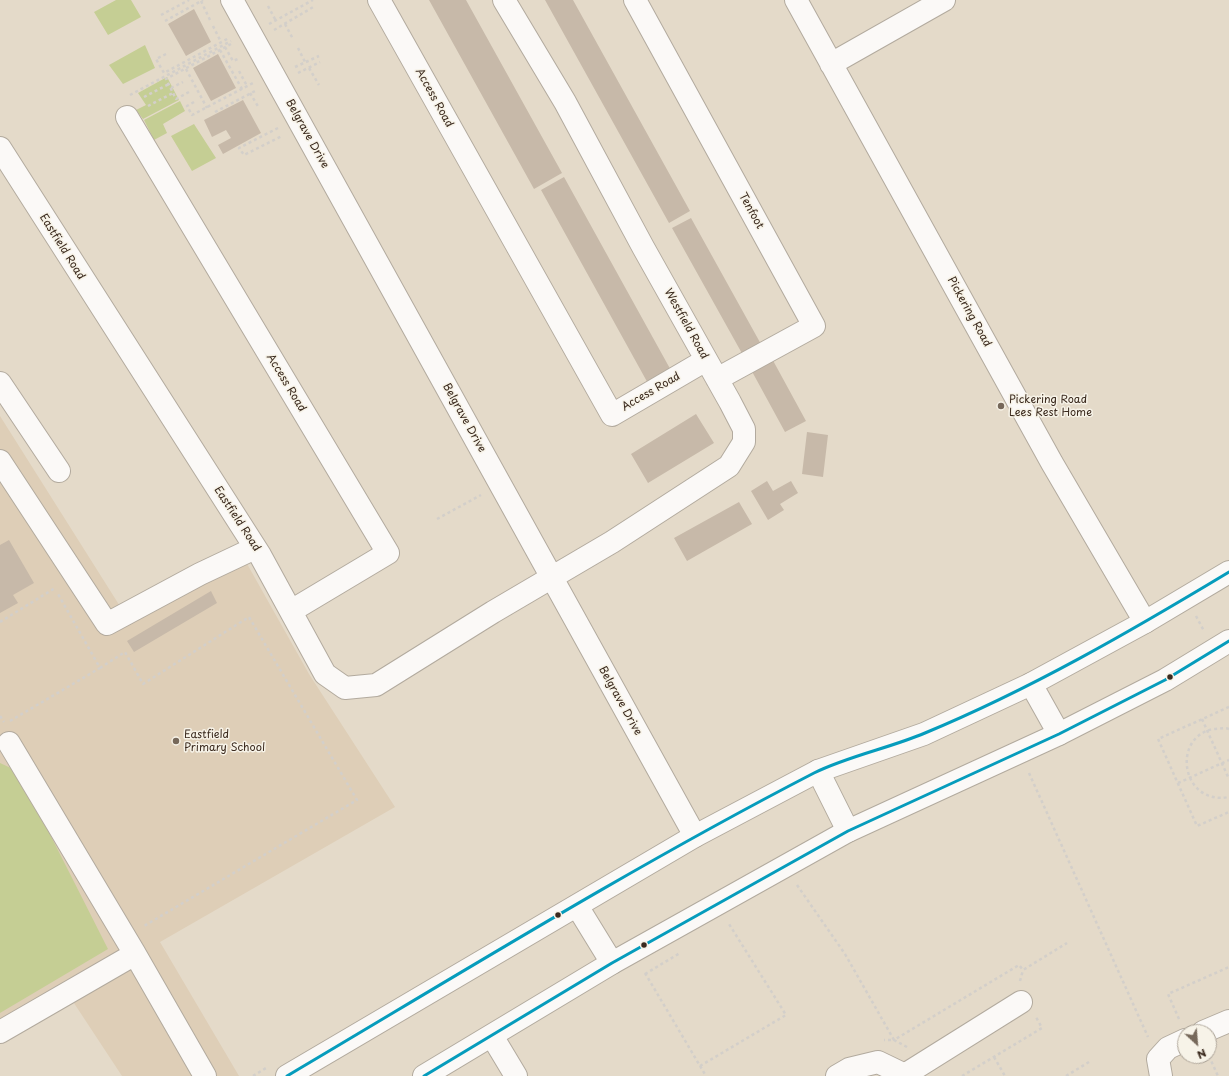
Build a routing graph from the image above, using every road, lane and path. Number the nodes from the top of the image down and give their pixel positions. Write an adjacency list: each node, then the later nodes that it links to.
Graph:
1 (189, 0): 12 (path)
2 (232, 0): 68 (street, Belgrave Drive)
3 (313, 0): 15 (path)
4 (379, 0): 59 (street, Access Road)
5 (504, 0): 59 (street, Westfield Road)
6 (635, 0): 60 (street, Tenfoot)
7 (796, 0): 31 (street, Pickering Road)
8 (944, 0): 31 (street)
9 (202, 1): 13 (path); 14 (path)
10 (268, 6): 15 (path)
11 (315, 6): 16 (path)
12 (162, 15)
13 (210, 20)
14 (165, 21)
15 (276, 21): 18 (path)
16 (285, 24): 19 (path); 21 (path)
17 (213, 26): 22 (path)
18 (267, 26)
19 (271, 32)
20 (232, 36): 22 (path)
21 (293, 39)
22 (221, 42): 26 (path)
23 (225, 47): 25 (path); 28 (path); 48 (path)
24 (298, 48): 29 (path)
25 (220, 50): 33 (path); 44 (path)
26 (166, 54)
27 (319, 56): 29 (path)
28 (233, 62)
29 (305, 62): 34 (path)
30 (320, 62): 32 (path)
31 (831, 64): 72 (street, Pickering Road)
32 (309, 68): 36 (path); 41 (path)
33 (186, 69): 39 (path); 52 (path)
34 (291, 69)
35 (239, 71): 40 (path)
36 (294, 75)
37 (258, 81): 40 (path)
38 (183, 82): 43 (path)
39 (168, 84): 43 (path); 49 (path)
40 (247, 86): 44 (path)
41 (319, 86)
42 (261, 87): 47 (path)
43 (171, 88): 46 (path)
44 (242, 89): 52 (path)
45 (189, 92): 46 (path)
46 (173, 93): 51 (path)
47 (250, 93): 53 (path); 54 (path)
48 (130, 94)
49 (144, 97)
50 (194, 102): 52 (path)
51 (148, 106)
52 (207, 108)
53 (259, 108)
54 (215, 112)
55 (127, 117): 70 (street, Access Road)
56 (280, 126): 57 (path)
57 (285, 134)
58 (0, 148): 66 (street, Eastfield Road)
59 (706, 360): 60 (street, Westfield Road)
60 (717, 379): 68 (street, Westfield Road)
61 (0, 383): 63 (street)
62 (0, 461): 66 (street)
63 (59, 471)
64 (482, 494): 65 (path)
65 (437, 519)
66 (255, 548): 70 (street, Eastfield Road)
67 (1229, 572): 69 (street)
68 (552, 578): 70 (street, Eastfield Road); 93 (street, Belgrave Drive)
69 (1185, 599): 72 (street); 73 (path)
70 (291, 611)
71 (0, 622): 74 (path)
72 (1145, 622): 75 (street)
73 (1222, 646): 81 (street)
74 (100, 668): 77 (path); 97 (path)
75 (1031, 684): 81 (street); 85 (street)
76 (1229, 707): 78 (path)
77 (0, 716)
78 (1202, 719): 80 (path); 89 (path)
79 (1229, 729): 80 (path)
80 (1207, 730): 84 (path); 87 (path)
81 (1059, 734): 92 (street)
82 (9, 743): 101 (street)
83 (1229, 760): 84 (path)
84 (1222, 763): 87 (path); 88 (path)
85 (818, 771): 92 (street); 93 (street)
86 (1030, 773): 118 (path)
87 (1188, 778): 89 (path); 90 (path)
88 (1229, 779)
89 (1178, 783): 91 (path)
90 (1229, 797)
91 (1229, 812)
92 (848, 831): 100 (street)
93 (695, 836): 95 (street)
94 (797, 885): 112 (path)
95 (578, 906): 102 (street); 121 (street)
96 (724, 927): 117 (path)
97 (141, 928)
98 (1067, 943): 112 (path)
99 (684, 950): 104 (path)
100 (632, 952): 102 (street); 104 (path)
101 (135, 954): 109 (street); 120 (street)
102 (612, 963): 110 (street)
103 (1229, 967): 107 (path)
104 (645, 974): 117 (path)
105 (1021, 1002): 119 (street)
106 (1229, 1021): 108 (street)
107 (1180, 1024)
108 (1217, 1026)
109 (0, 1032)
110 (492, 1036): 122 (street); 123 (street)
111 (879, 1040): 112 (path)
112 (894, 1040)
113 (1177, 1040): 118 (street)
114 (994, 1057): 126 (path)
115 (1089, 1062): 127 (path)
116 (1213, 1064): 128 (path)
117 (700, 1066): 124 (path)
118 (1160, 1067)
119 (907, 1075): 125 (street)
120 (205, 1076)
121 (287, 1076)
122 (424, 1076)
123 (516, 1076)
124 (706, 1076)
125 (837, 1076)
126 (1005, 1076)
127 (1066, 1076)
128 (1218, 1076)

